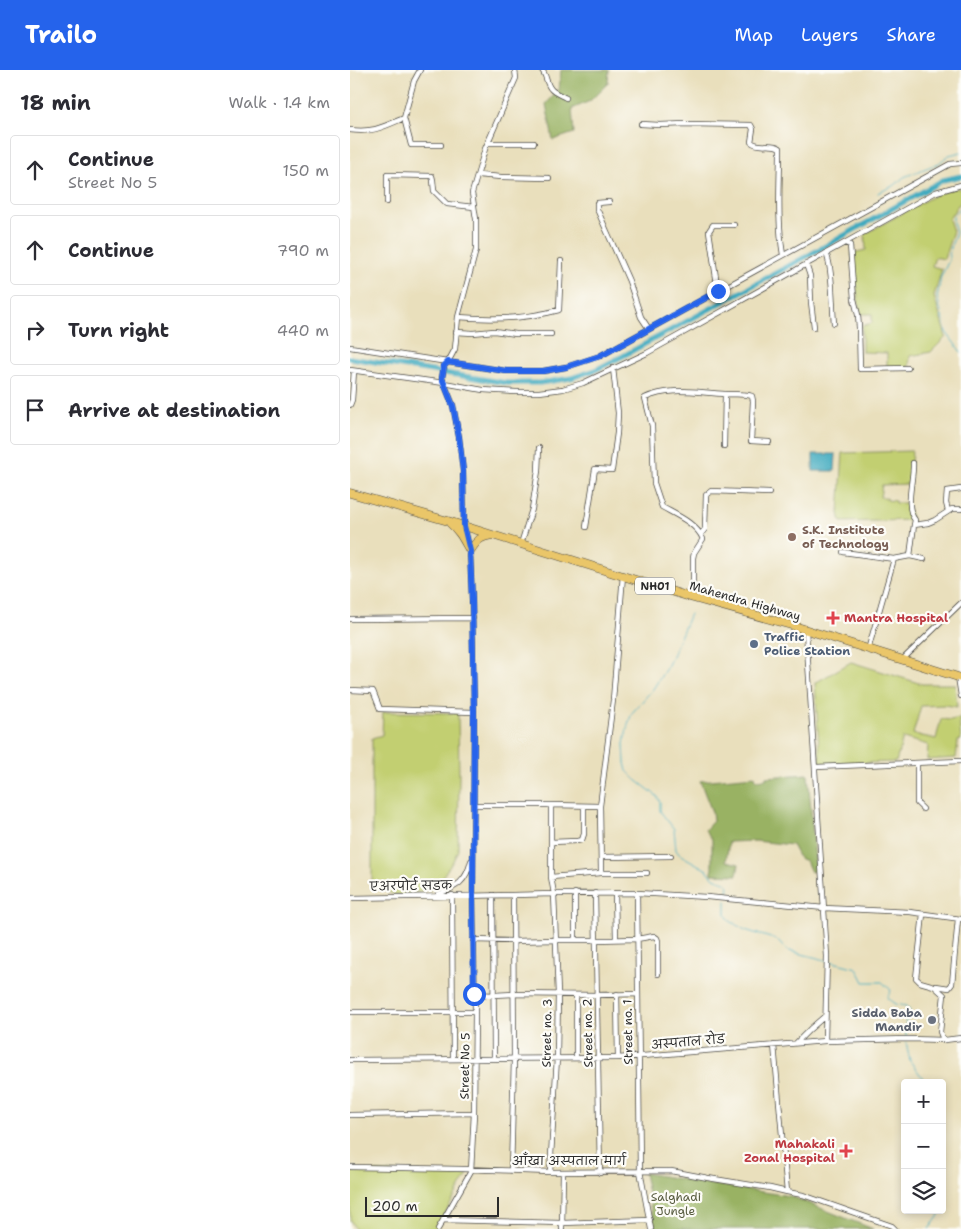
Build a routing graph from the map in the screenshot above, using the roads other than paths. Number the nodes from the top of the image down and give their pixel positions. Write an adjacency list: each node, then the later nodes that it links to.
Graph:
1 (420, 70): 5 (street)
2 (515, 70): 8 (street)
3 (542, 70): 4 (street)
4 (566, 98)
5 (404, 118): 7 (street); 10 (street)
6 (641, 124): 21 (street)
7 (350, 130)
8 (488, 143): 9 (street); 12 (street)
9 (534, 143)
10 (440, 144)
11 (961, 163): 21 (street)
12 (478, 175): 13 (street); 17 (street)
13 (549, 178)
14 (961, 185): 19 (street)
15 (387, 202): 17 (street)
16 (609, 202): 28 (street)
17 (474, 207): 25 (street)
18 (734, 225): 24 (street)
19 (845, 242): 20 (street); 34 (street)
20 (826, 253): 23 (street); 26 (street)
21 (783, 255): 24 (street)
22 (561, 261): 25 (street)
23 (806, 264): 27 (street); 33 (street)
24 (718, 291): 28 (street)
25 (458, 317): 29 (street)
26 (834, 323)
27 (814, 327)
28 (649, 329): 32 (street)
29 (456, 332): 30 (street); 32 (street)
30 (550, 334)
31 (350, 347): 32 (street)
32 (448, 362): 36 (street)
33 (613, 368): 36 (street); 51 (street)
34 (908, 368)
35 (352, 371): 36 (street); 38 (street)
36 (443, 380): 50 (street, Street No 5)
37 (725, 394): 39 (street); 40 (street); 52 (street)
38 (350, 405)
39 (769, 442)
40 (724, 446)
41 (539, 448): 54 (street)
42 (913, 463): 49 (street)
43 (961, 489): 47 (street)
44 (350, 493): 48 (highway, Mahendra Highway / NH01)
45 (769, 493): 52 (street)
46 (961, 509): 47 (street)
47 (948, 511): 49 (street)
48 (448, 521): 50 (highway, Mahendra Highway / NH01); 55 (highway)
49 (914, 525): 57 (street)
50 (464, 526): 53 (highway, Mahendra Highway / NH01); 55 (street, Street No 5)
51 (586, 527)
52 (700, 534): 61 (street)
53 (494, 535): 54 (highway, Mahendra Highway / NH01); 55 (highway)
54 (522, 544): 60 (highway, Mahendra Highway / NH01)
55 (470, 551): 63 (street, Street No 5)
56 (844, 552): 59 (street)
57 (910, 556): 58 (street); 59 (street)
58 (924, 559)
59 (894, 560): 66 (street)
60 (623, 575): 61 (highway, Mahendra Highway / NH01); 78 (street)
61 (692, 598): 65 (highway, Mahendra Highway / NH01)
62 (961, 603): 67 (street)
63 (473, 618): 64 (street); 71 (street, Street No 5)
64 (350, 619)
65 (806, 631): 66 (highway, Mahendra Highway / NH01); 74 (street)
66 (868, 650): 67 (highway, Mahendra Highway / NH01)
67 (902, 660): 68 (highway, Mahendra Highway / NH01)
68 (960, 678): 70 (street)
69 (350, 690): 71 (street)
70 (961, 696)
71 (474, 712): 75 (street, Street No 5)
72 (961, 761): 73 (street)
73 (917, 763): 74 (street); 79 (street)
74 (816, 768): 98 (street)
75 (474, 805): 76 (street); 81 (street, Street No 5)
76 (551, 805): 77 (street); 80 (street, Street no. 3)
77 (584, 806): 78 (street); 80 (street)
78 (600, 806): 83 (street)
79 (923, 809)
80 (551, 842): 86 (street, Street no. 3)
81 (473, 853): 92 (street, Street No 5); 95 (street)
82 (671, 856): 83 (street)
83 (600, 857): 84 (street)
84 (601, 873): 85 (street); 86 (street)
85 (646, 874)
86 (551, 877): 90 (street, Street no. 3)
87 (595, 893): 88 (street, एअरपोर्ट सडक); 91 (street, एअरपोर्ट सडक); 105 (street, Street no. 2)
88 (615, 893): 89 (street, एअरपोर्ट सडक); 106 (street)
89 (637, 893): 98 (street, एअरपोर्ट सडक); 101 (street, Street no. 1)
90 (554, 894): 91 (street, एअरपोर्ट सडक); 94 (street, एअरपोर्ट सडक); 103 (street, Street no. 3)
91 (575, 894): 104 (street)
92 (473, 895): 93 (street, एअरपोर्ट सडक); 96 (street, एअरपोर्ट सडक); 102 (street, Street No 5)
93 (493, 895): 94 (street, एअरपोर्ट सडक); 107 (street)
94 (514, 895): 108 (street)
95 (434, 896): 96 (street, एअरपोर्ट सडक); 97 (street, एअरपोर्ट सडक)
96 (452, 896): 120 (street)
97 (350, 898)
98 (824, 908): 99 (street, एअरपोर्ट सडक); 122 (street)
99 (924, 914): 100 (street, एअरपोर्ट सडक); 110 (street)
100 (960, 919): 110 (street)
101 (637, 939): 106 (street); 109 (street); 115 (street, Street no. 1)
102 (473, 940): 107 (street); 111 (street, Street No 5)
103 (556, 940): 104 (street); 108 (street); 113 (street, Street no. 3)
104 (575, 940): 105 (street)
105 (596, 940): 106 (street); 117 (street, Street no. 2)
106 (616, 940)
107 (493, 941): 108 (street); 118 (street)
108 (513, 941): 112 (street)
109 (658, 974)
110 (934, 986): 124 (street)
111 (474, 994): 118 (street); 121 (street, Street No 5)
112 (514, 994): 113 (street); 118 (street); 136 (street)
113 (558, 994): 116 (street); 129 (street, Street no. 3)
114 (617, 994): 115 (street); 117 (street); 132 (street)
115 (637, 994): 128 (street, Street no. 1)
116 (576, 995): 117 (street); 130 (street)
117 (597, 995): 131 (street, Street no. 2)
118 (494, 996): 135 (street)
119 (350, 1012): 120 (street)
120 (453, 1012): 121 (street); 133 (street)
121 (475, 1012): 134 (street, Street No 5)
122 (825, 1016): 125 (street); 126 (street)
123 (961, 1038): 124 (street, अस्पताल रोड)
124 (945, 1040): 125 (street, अस्पताल रोड)
125 (825, 1041): 126 (street, अस्पताल रोड)
126 (796, 1043): 127 (street, अस्पताल रोड)
127 (774, 1045): 128 (street, अस्पताल रोड); 147 (street)
128 (638, 1057): 132 (street, अस्पताल रोड); 143 (street, Street no. 1)
129 (557, 1058): 130 (street, अस्पताल रोड); 136 (street, अस्पताल रोड); 144 (street, Street no. 3)
130 (576, 1058): 131 (street, अस्पताल रोड)
131 (598, 1058): 132 (street, अस्पताल रोड); 146 (street, Street no. 2)
132 (618, 1058)
133 (453, 1059): 134 (street, अस्पताल रोड); 137 (street, अस्पताल रोड)
134 (475, 1059): 135 (street, अस्पताल रोड); 138 (street, Street No 5)
135 (494, 1059): 136 (street, अस्पताल रोड)
136 (514, 1059): 142 (street)
137 (350, 1060)
138 (474, 1113): 139 (street); 141 (street, Street No 5)
139 (350, 1115)
140 (350, 1167): 141 (street, आँखा अस्पताल मार्ग)
141 (471, 1169): 142 (street, आँखा अस्पताल मार्ग); 148 (street, Street No 5)
142 (511, 1171): 144 (street, आँखा अस्पताल मार्ग)
143 (640, 1171): 146 (street, आँखा अस्पताल मार्ग); 147 (street, आँखा अस्पताल मार्ग); 149 (street, Street no. 1)
144 (550, 1172): 145 (street, आँखा अस्पताल मार्ग)
145 (563, 1172): 146 (street, आँखा अस्पताल मार्ग); 150 (street)
146 (600, 1172)
147 (787, 1192): 154 (street, आँखा अस्पताल मार्ग)
148 (443, 1220): 150 (street); 151 (street, Street No 5)
149 (650, 1220): 150 (street); 153 (street, Street no. 1)
150 (562, 1223): 152 (street)
151 (438, 1229)
152 (562, 1229)
153 (652, 1229)
154 (895, 1229)

